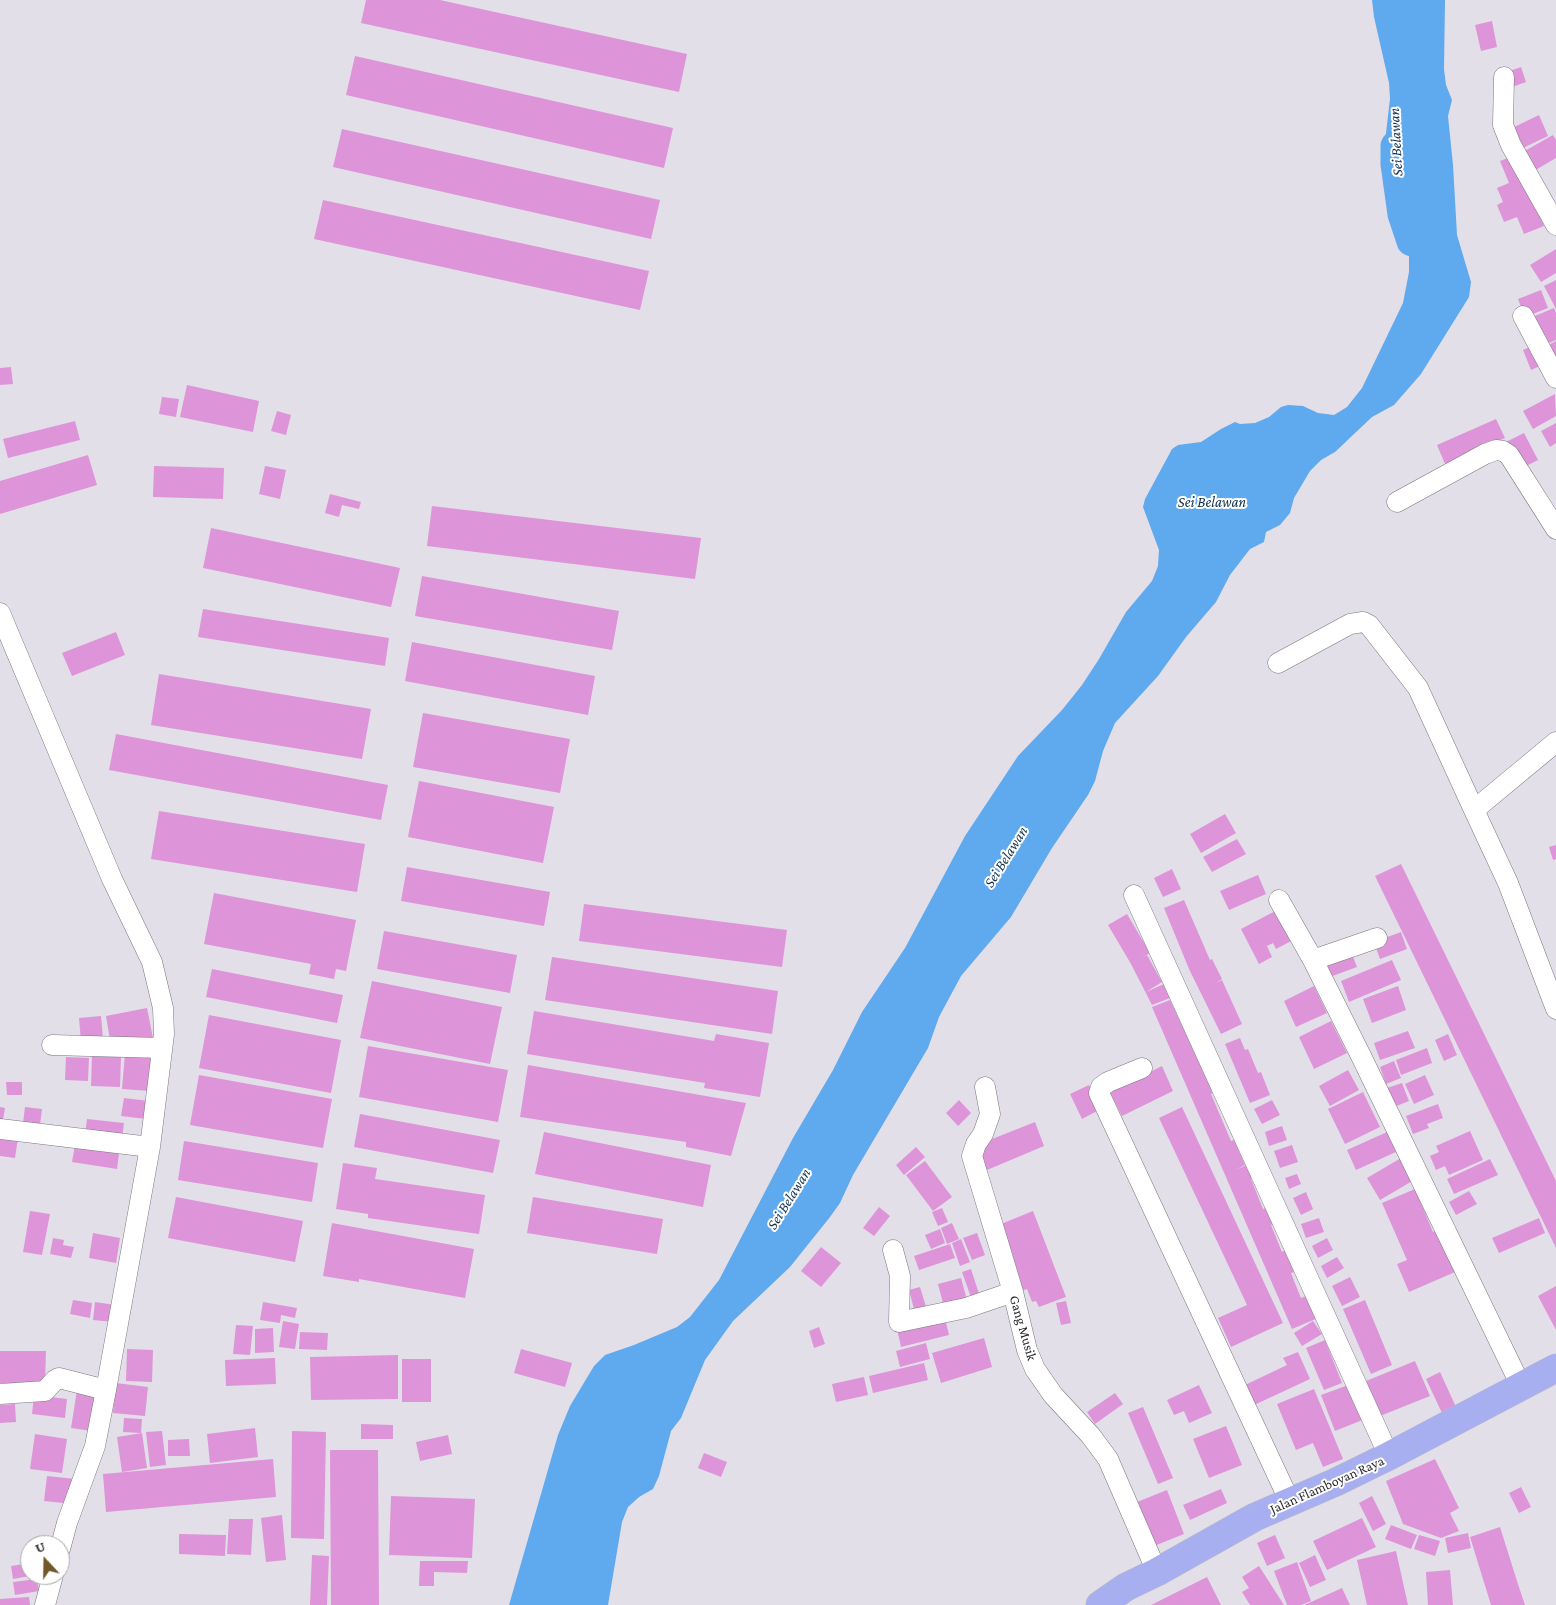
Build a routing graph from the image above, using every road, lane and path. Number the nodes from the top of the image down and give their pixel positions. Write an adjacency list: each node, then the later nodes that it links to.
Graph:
1 (1504, 77): 2 (street)
2 (1556, 225)
3 (1523, 316): 4 (street)
4 (1556, 378)
5 (1397, 502): 6 (street)
6 (1556, 529)
7 (0, 613): 17 (street)
8 (1278, 663): 10 (street)
9 (1556, 742): 10 (street)
10 (1474, 810): 15 (street)
11 (1134, 895): 28 (street)
12 (1279, 900): 14 (street)
13 (1377, 938): 14 (street)
14 (1313, 960): 25 (street)
15 (1556, 1009)
16 (52, 1045): 17 (street)
17 (162, 1048): 21 (street)
18 (1142, 1068): 29 (street)
19 (985, 1087): 23 (street, Gang Musik)
20 (0, 1129): 21 (street)
21 (150, 1147): 26 (street)
22 (893, 1250): 23 (street)
23 (1013, 1292): 31 (street, Gang Musik)
24 (1556, 1368): 25 (main road, Jalan Flamboyan Raya)
25 (1521, 1386): 28 (main road, Jalan Flamboyan Raya)
26 (106, 1390): 27 (street); 30 (street)
27 (0, 1394)
28 (1389, 1456): 29 (main road, Jalan Flamboyan Raya)
29 (1290, 1502): 31 (main road, Jalan Flamboyan Raya)
30 (64, 1535)
31 (1157, 1572): 34 (main road, Jalan Flamboyan Raya)
32 (50, 1585): 33 (street)
33 (45, 1605)
34 (1100, 1605)

